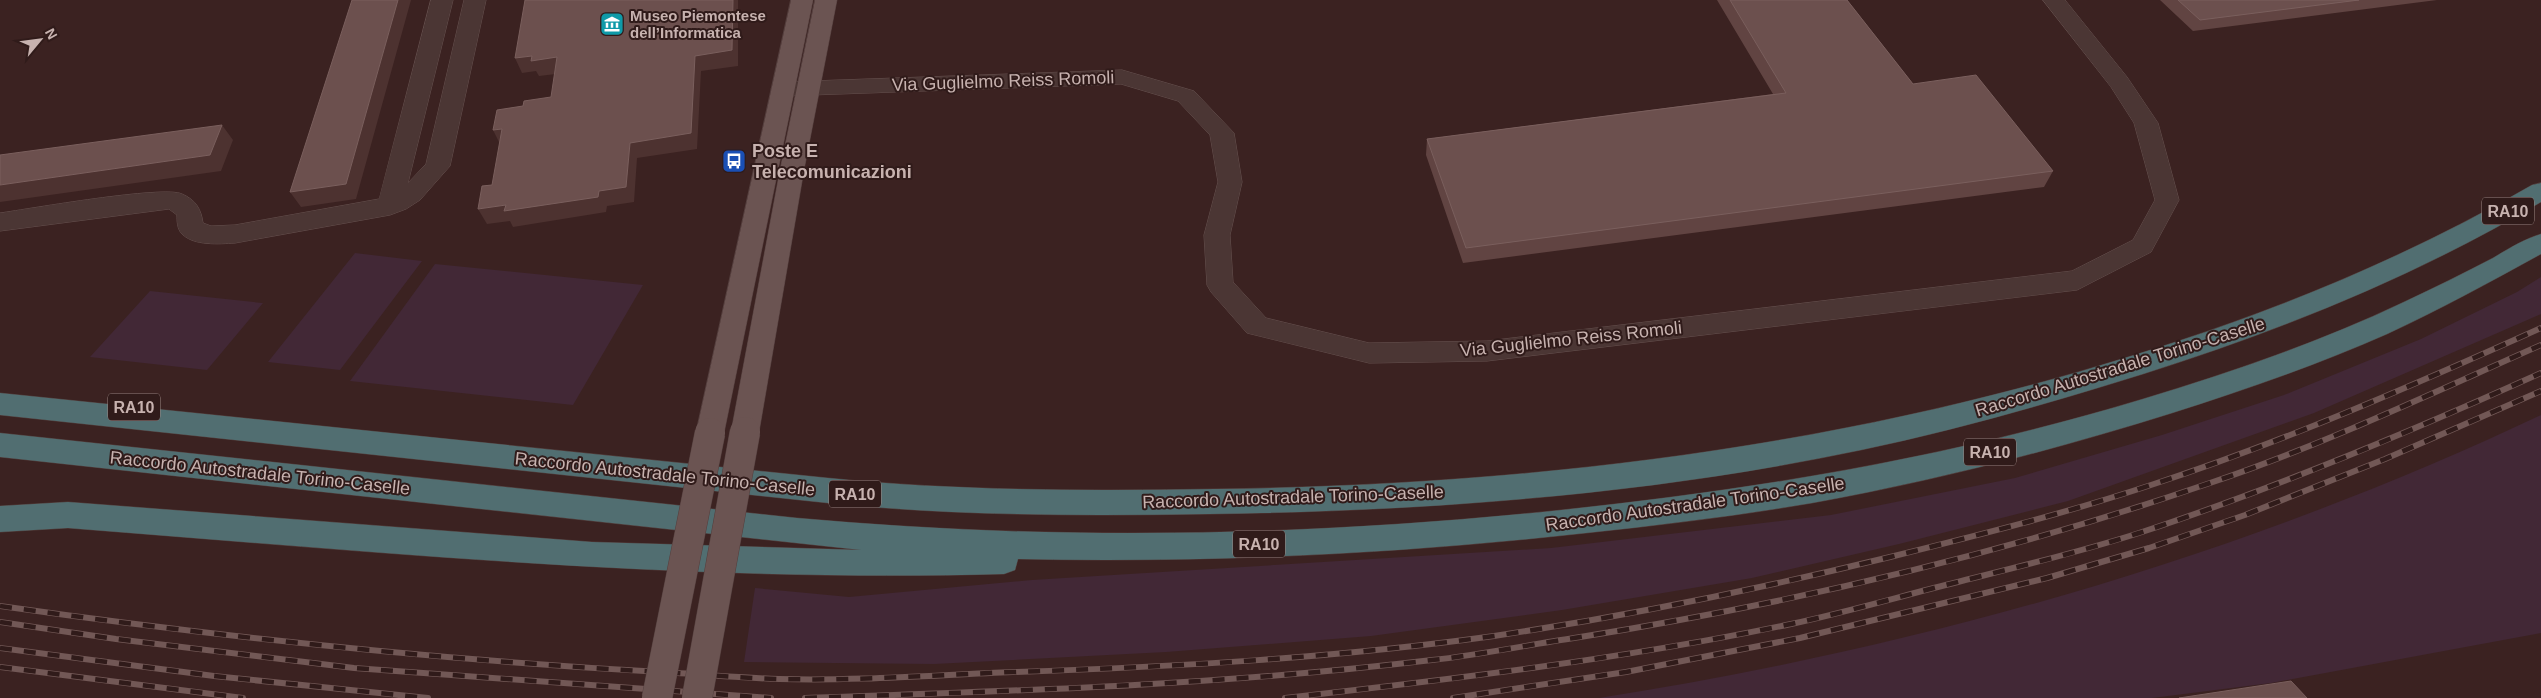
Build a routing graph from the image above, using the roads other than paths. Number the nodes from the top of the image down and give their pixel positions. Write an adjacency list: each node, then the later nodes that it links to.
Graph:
1 (442, 0): 9 (street)
2 (475, 0): 9 (street)
3 (802, 0): 7 (main road)
4 (826, 0): 6 (main road)
5 (2054, 0): 6 (street, Via Guglielmo Reiss Romoli)
6 (808, 88): 7 (street, Via Guglielmo Reiss Romoli); 19 (main road, bridge)
7 (782, 89): 18 (main road, bridge)
8 (2541, 191): 14 (highway, Raccordo Autostradale Torino-Caselle / RA10)
9 (390, 206): 10 (street)
10 (0, 222)
11 (2541, 243): 17 (highway, Raccordo Autostradale Torino-Caselle / RA10)
12 (0, 387): 14 (highway, RA10)
13 (0, 404): 14 (highway, Raccordo Autostradale Torino-Caselle / RA10)
14 (268, 431)
15 (0, 445): 17 (highway, Raccordo Autostradale Torino-Caselle / RA10)
16 (0, 519): 17 (highway, RA10)
17 (1113, 547)
18 (658, 698)
19 (697, 698)

